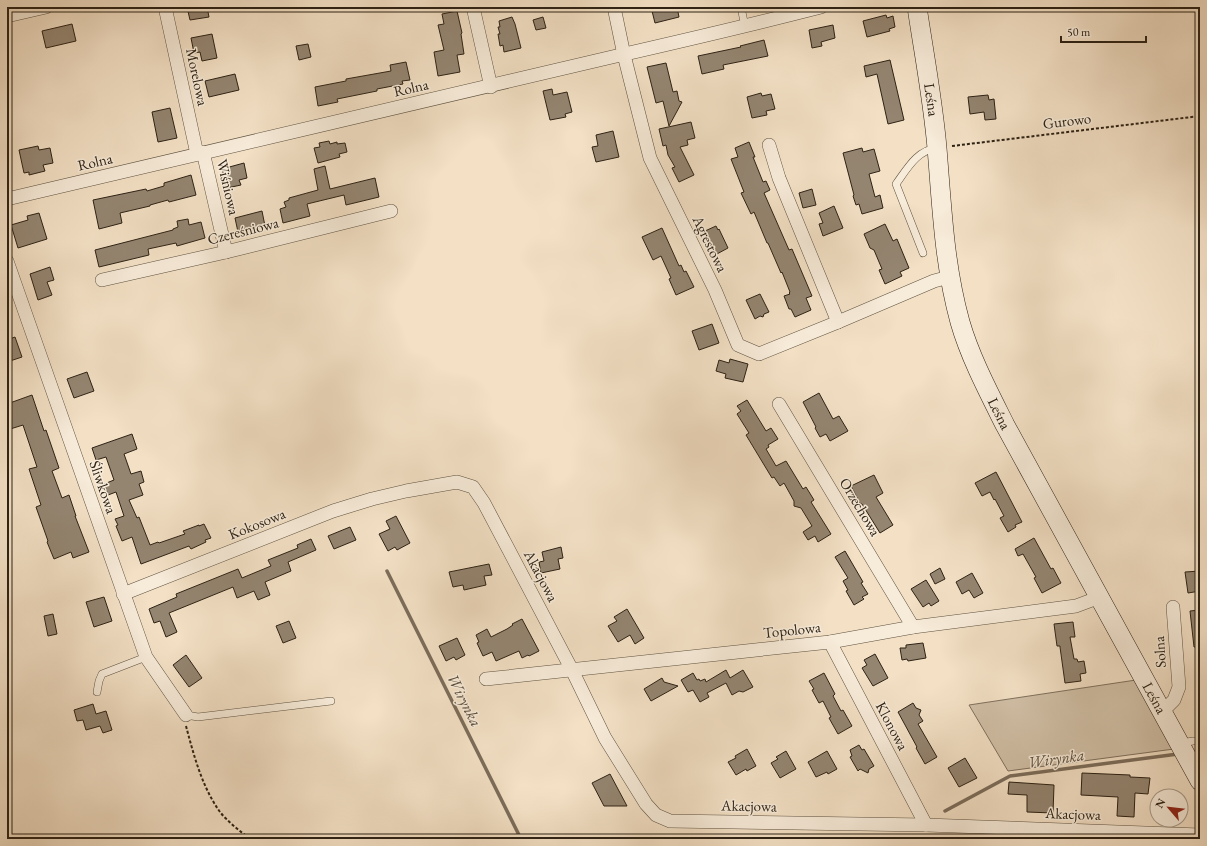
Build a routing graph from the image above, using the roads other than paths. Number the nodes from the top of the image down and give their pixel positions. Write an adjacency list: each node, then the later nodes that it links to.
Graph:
1 (46, 7): 8 (street)
2 (165, 7): 14 (street, Morelowa)
3 (473, 7): 11 (street)
4 (614, 7): 10 (street, Agrestowa)
5 (821, 7): 9 (street, Rolna)
6 (917, 7): 13 (street, Leśna)
7 (742, 12): 9 (lane)
8 (7, 16)
9 (744, 27): 10 (street, Rolna)
10 (624, 55): 11 (street, Rolna); 22 (street, Agrestowa)
11 (491, 86): 14 (street, Rolna)
12 (769, 145): 22 (street)
13 (937, 148): 18 (lane); 20 (street, Leśna)
14 (200, 153): 15 (street, Rolna); 17 (street, Wiśniowa)
15 (7, 199)
16 (390, 211): 17 (street, Czereśniowa)
17 (226, 252): 21 (street, Czereśniowa)
18 (923, 253)
19 (7, 261): 25 (street, Śliwkowa)
20 (949, 277): 22 (street, Agrestowa); 26 (street, Leśna)
21 (102, 280)
22 (838, 322)
23 (779, 404): 28 (street, Orzechowa)
24 (484, 502): 25 (street, Kokosowa); 31 (street, Akacjowa)
25 (123, 594): 30 (street, Śliwkowa)
26 (1098, 596): 28 (street, Topolowa); 35 (street, Leśna)
27 (1173, 607): 35 (street, Solna)
28 (913, 627): 29 (street, Topolowa)
29 (830, 642): 31 (street, Topolowa); 40 (street, Klonowa)
30 (146, 658): 33 (lane); 36 (street, Śliwkowa)
31 (572, 670): 32 (street, Topolowa); 40 (street, Akacjowa)
32 (486, 679)
33 (97, 692)
34 (330, 701): 36 (lane)
35 (1162, 712): 38 (street, Leśna)
36 (186, 715)
37 (1200, 740): 38 (lane)
38 (1179, 744): 39 (street, Leśna)
39 (1200, 781)
40 (926, 825): 41 (street, Akacjowa)
41 (1075, 835): 42 (street, Akacjowa)
42 (1200, 835)

